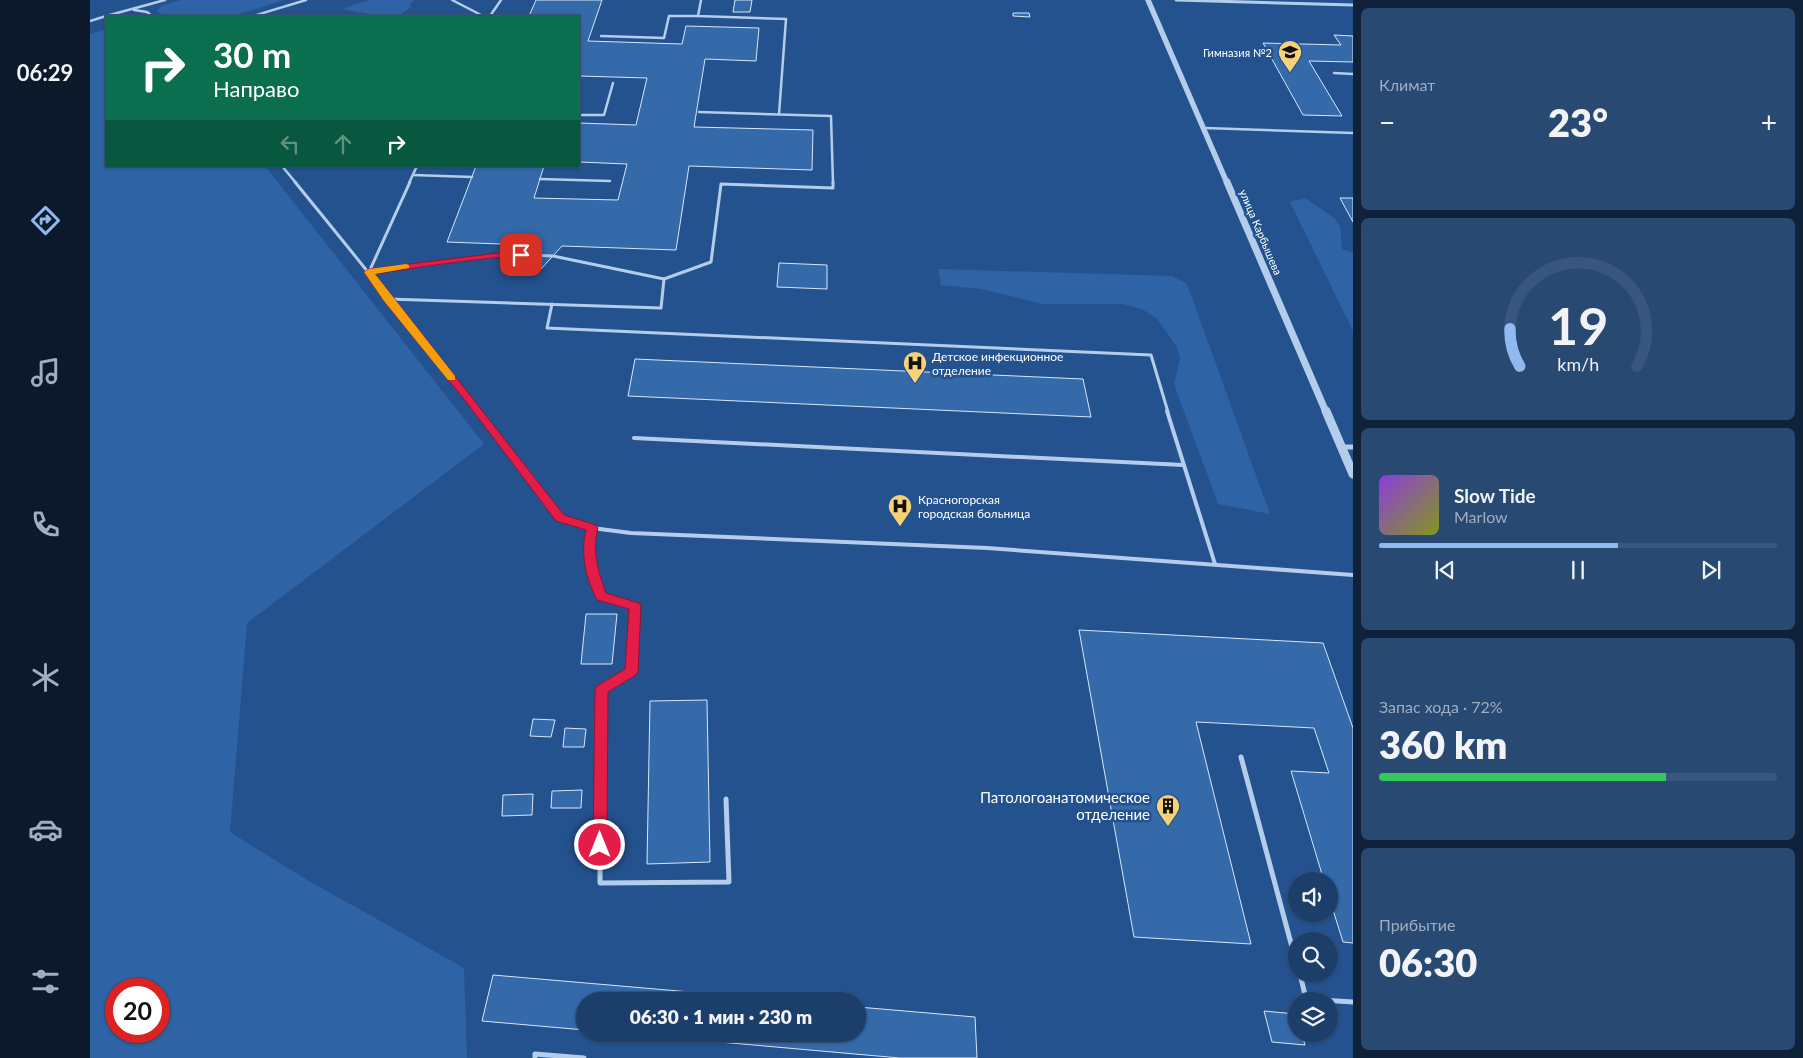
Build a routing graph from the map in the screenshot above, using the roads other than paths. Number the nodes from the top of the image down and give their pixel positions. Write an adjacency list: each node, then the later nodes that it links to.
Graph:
1 (165, 0): 9 (lane)
2 (306, 0): 12 (lane)
3 (452, 0): 13 (lane)
4 (501, 0): 14 (lane)
5 (701, 0): 16 (lane)
6 (1148, 0): 25 (street, улица Карбышева)
7 (1176, 0): 8 (street)
8 (1353, 5)
9 (131, 10): 10 (lane); 11 (lane)
10 (110, 15)
11 (150, 15)
12 (256, 15)
13 (481, 15)
14 (491, 15)
15 (105, 16): 17 (lane)
16 (698, 16): 18 (lane); 23 (lane)
17 (90, 21)
18 (601, 36)
19 (1334, 73): 20 (lane)
20 (1353, 74)
21 (613, 83): 24 (lane)
22 (699, 112): 23 (lane)
23 (779, 114): 34 (lane)
24 (580, 115)
25 (1204, 128): 26 (lane); 38 (street, улица Карбышева)
26 (1353, 133)
27 (283, 167): 33 (lane)
28 (417, 167): 29 (lane)
29 (413, 175): 30 (lane); 33 (lane)
30 (472, 177)
31 (540, 179): 32 (lane)
32 (610, 181)
33 (369, 272): 34 (lane); 35 (lane)
34 (664, 280): 36 (lane)
35 (388, 299): 36 (lane); 42 (lane)
36 (552, 304): 40 (lane)
37 (634, 438): 40 (lane)
38 (1341, 447): 39 (street); 41 (street, улица Карбышева)
39 (1353, 447)
40 (1183, 465): 43 (lane)
41 (1353, 474)
42 (592, 528): 43 (lane); 46 (lane)
43 (1215, 564): 44 (lane)
44 (1353, 575)
45 (1241, 757): 47 (lane)
46 (726, 800)
47 (1288, 932)
48 (1302, 982): 49 (lane)
49 (1353, 1002)
50 (536, 1058): 51 (lane)
51 (584, 1058)

